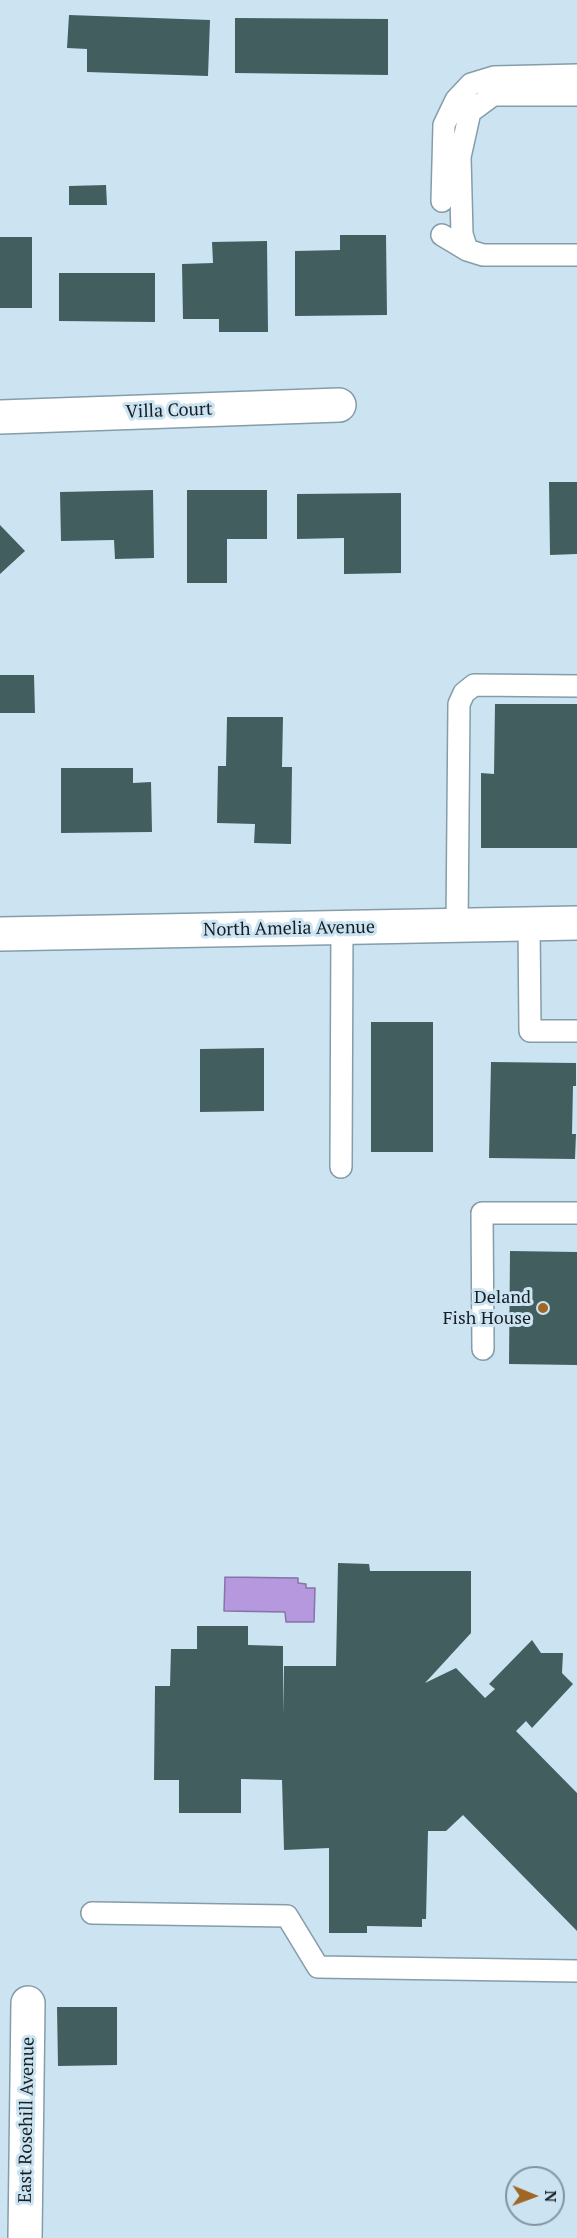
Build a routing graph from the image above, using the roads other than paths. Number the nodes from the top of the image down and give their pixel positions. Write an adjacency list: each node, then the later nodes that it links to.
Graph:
1 (577, 75): 3 (lane)
2 (577, 96): 5 (lane)
3 (442, 201)
4 (442, 235): 5 (lane)
5 (467, 250): 6 (lane)
6 (577, 255)
7 (339, 405): 8 (main road, Villa Court)
8 (0, 417)
9 (577, 686): 12 (lane)
10 (577, 923): 11 (main road, North Amelia Avenue)
11 (529, 924): 12 (main road, North Amelia Avenue); 15 (lane)
12 (457, 926): 13 (main road, North Amelia Avenue)
13 (342, 928): 14 (main road, North Amelia Avenue); 16 (lane)
14 (0, 934)
15 (577, 1031)
16 (341, 1167)
17 (577, 1213): 18 (lane)
18 (483, 1349)
19 (92, 1913): 20 (lane)
20 (577, 1971)
21 (28, 2003): 22 (main road, East Rosehill Avenue)
22 (25, 2238)

